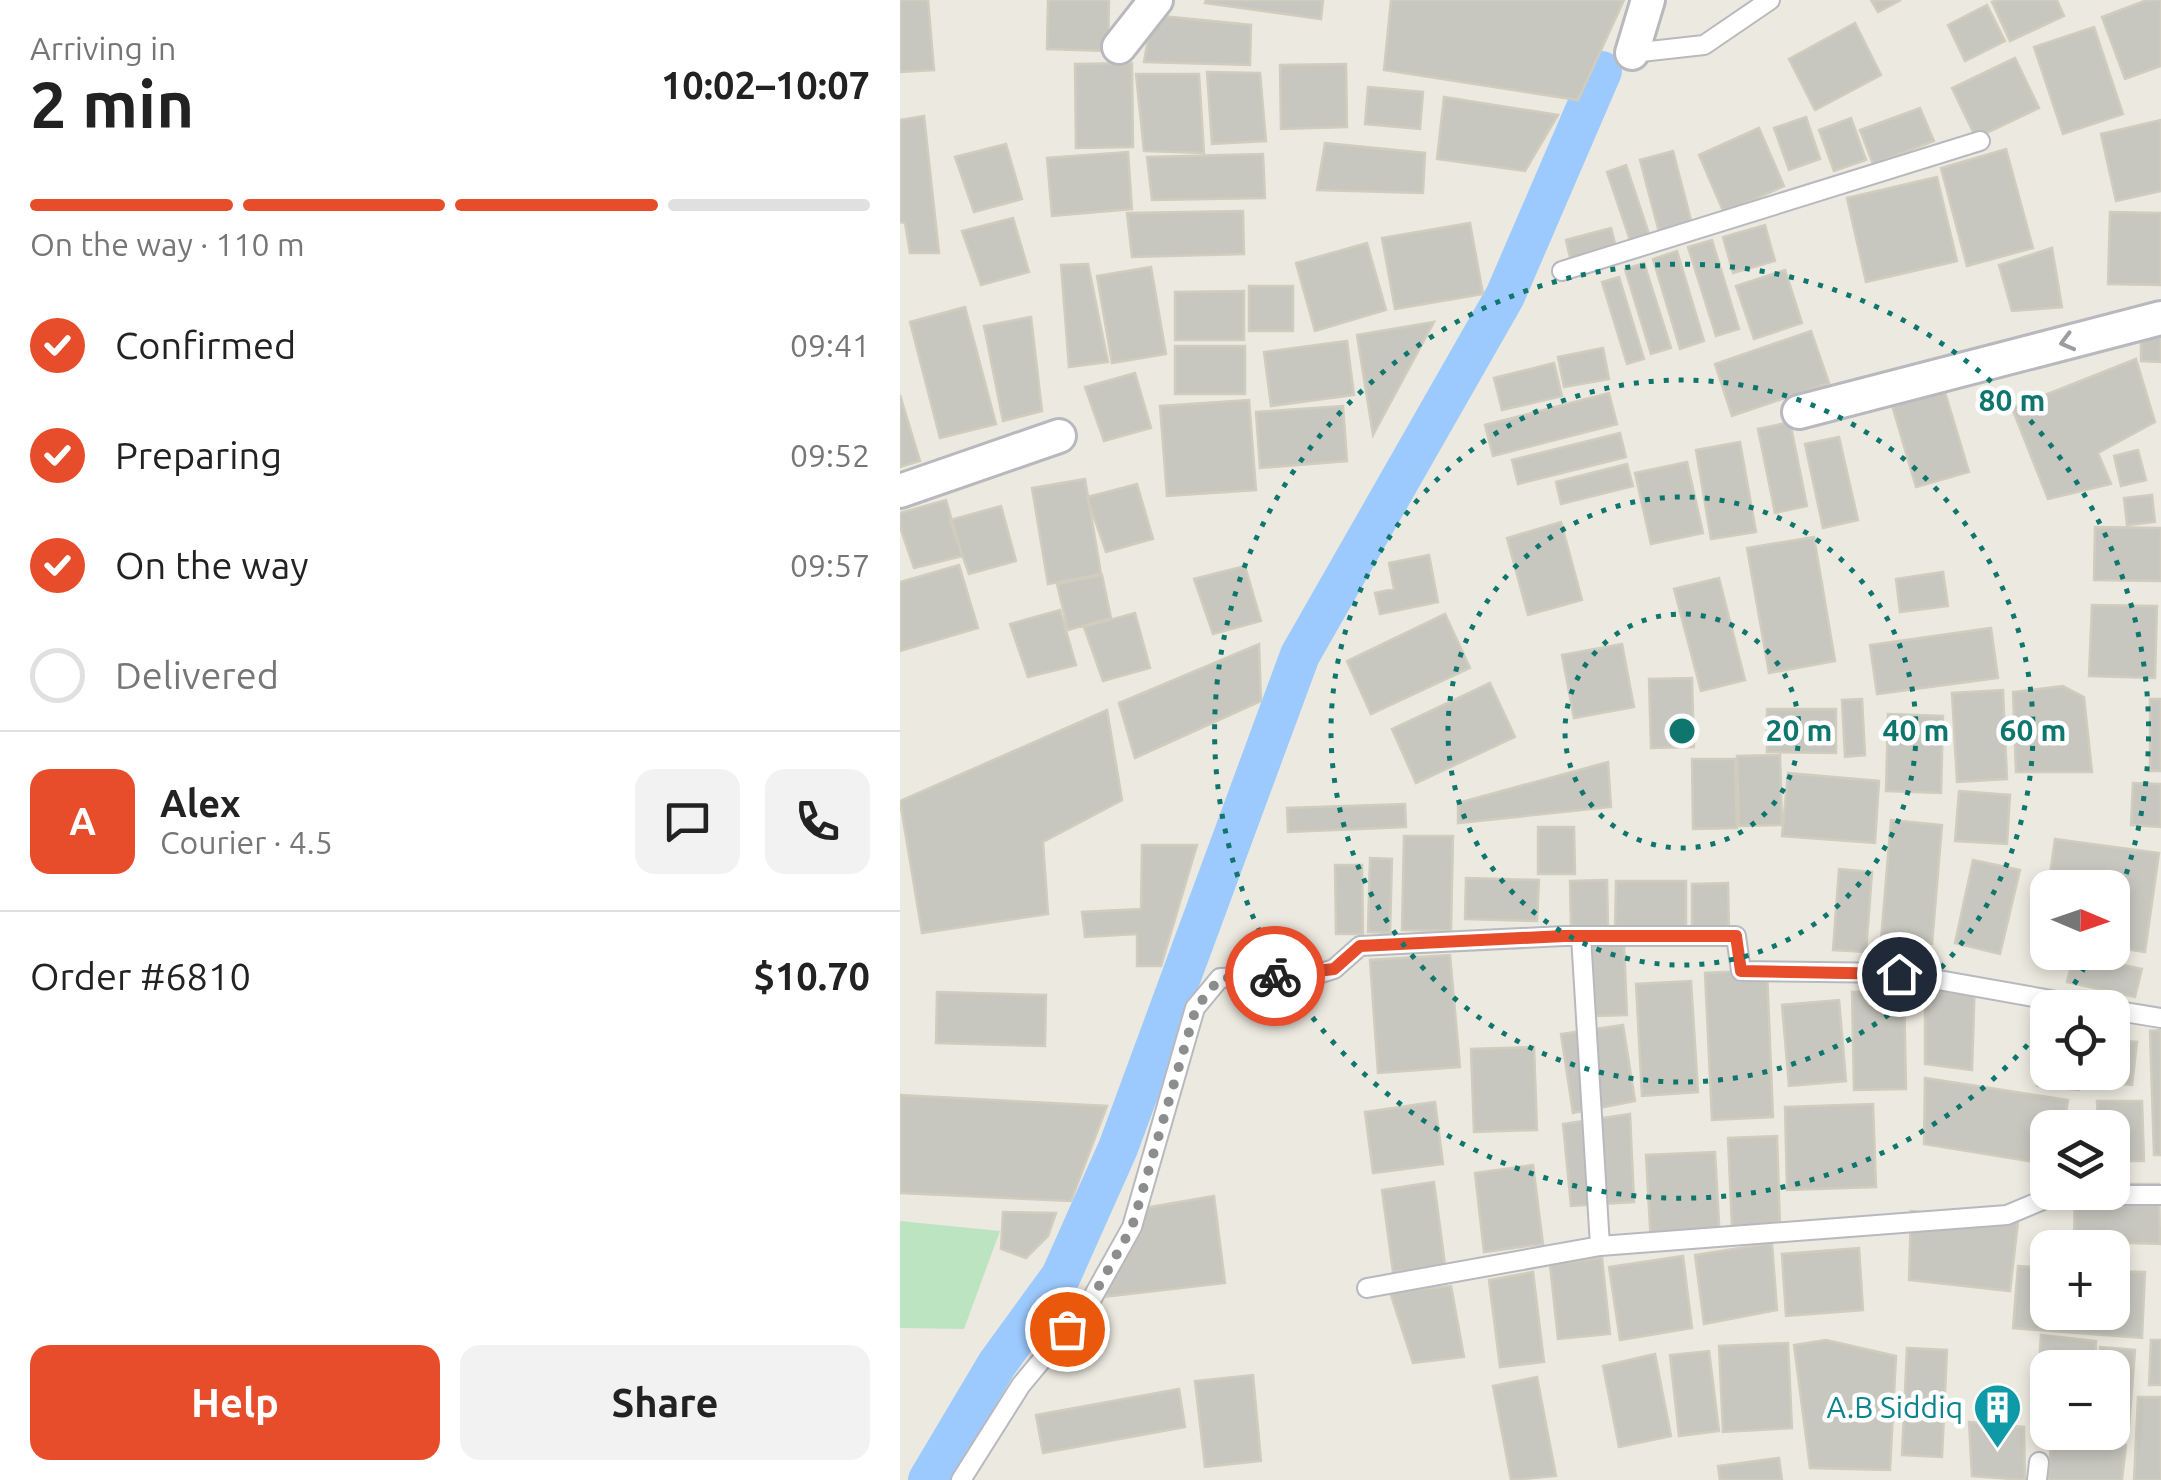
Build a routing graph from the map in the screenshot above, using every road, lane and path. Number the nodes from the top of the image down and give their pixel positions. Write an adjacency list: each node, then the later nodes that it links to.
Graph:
1 (1156, 0): 4 (street)
2 (1648, 0): 5 (street)
3 (1770, 0): 5 (lane)
4 (1119, 47)
5 (1632, 53)
6 (1980, 140): 7 (lane)
7 (1562, 272)
8 (2161, 318): 9 (street, one-way to 9)
9 (1799, 412)
10 (1060, 436): 11 (street)
11 (900, 491)
12 (1582, 936): 13 (lane); 17 (lane); 19 (lane)
13 (2030, 997)
14 (2130, 1013): 15 (lane)
15 (2161, 1018)
16 (2161, 1194): 17 (lane)
17 (1600, 1246): 18 (lane)
18 (1367, 1288)
19 (960, 1480)

